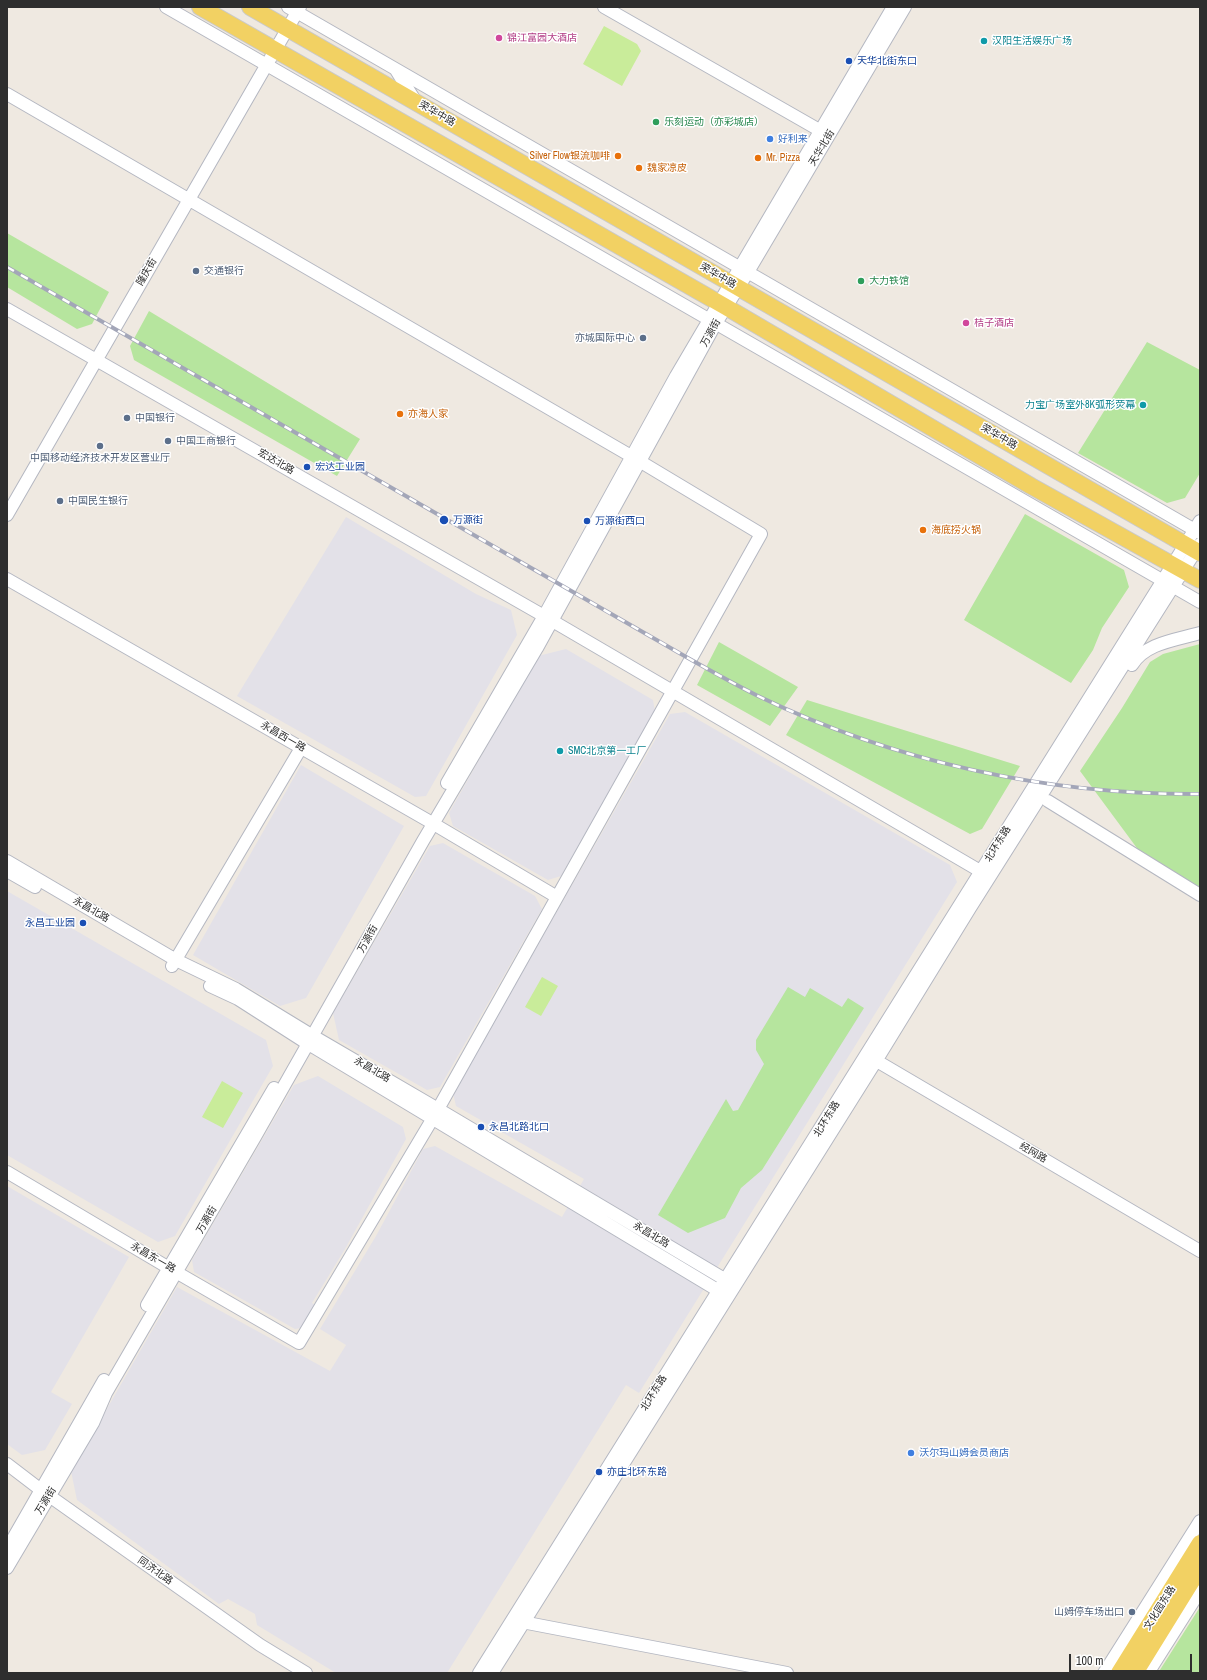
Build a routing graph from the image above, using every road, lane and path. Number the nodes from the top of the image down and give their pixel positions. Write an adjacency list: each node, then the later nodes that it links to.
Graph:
1 (166, 7): 10 (street)
2 (200, 7): 9 (main road)
3 (250, 7): 8 (main road, 荣华中路)
4 (604, 7): 14 (street)
5 (893, 7): 14 (street, 天华北街)
6 (905, 7): 18 (street, 天华北街)
7 (295, 9): 8 (street, 隆庆街); 11 (street)
8 (288, 29): 9 (street, 隆庆街); 13 (main road, 荣华中路)
9 (275, 50): 10 (street, 隆庆街); 16 (main road)
10 (267, 65): 15 (street, 隆庆街); 17 (street)
11 (394, 68): 13 (street); 18 (street)
12 (7, 94): 15 (street)
13 (417, 103): 19 (main road, 荣华中路)
14 (821, 132): 18 (street, 天华北街)
15 (189, 200): 24 (street, 隆庆街); 26 (street)
16 (589, 230): 17 (street); 20 (main road)
17 (607, 260): 22 (street)
18 (744, 269): 19 (street, 天华北街); 23 (street)
19 (734, 285): 20 (street, 万源街); 25 (main road, 荣华中路)
20 (722, 305): 22 (street, 万源街); 27 (main road)
21 (7, 309): 24 (street, 宏达北路)
22 (713, 321): 26 (street, 万源街); 29 (street)
23 (839, 324): 25 (street); 30 (street)
24 (96, 360): 28 (street, 隆庆街); 38 (street, 宏达北路)
25 (865, 360): 31 (main road, 荣华中路)
26 (636, 458): 38 (street, 万源街); 40 (street)
27 (1031, 486): 29 (street); 32 (main road)
28 (7, 515)
29 (1052, 516): 34 (street)
30 (1198, 528): 31 (street)
31 (1195, 548): 32 (street)
32 (1178, 567): 34 (street, 北环东路); 35 (main road); 36 (street, 北环东路)
33 (7, 579): 41 (street, 永昌西一路)
34 (1163, 580): 36 (street); 47 (street, 北环东路)
35 (1200, 580)
36 (1174, 586): 37 (street); 43 (street, 北环东路)
37 (1200, 602)
38 (548, 619): 40 (street, 宏达北路); 44 (street, 万源街)
39 (1200, 633): 42 (street)
40 (674, 693): 47 (street, 宏达北路); 49 (street)
41 (301, 748): 44 (street, 永昌西一路); 50 (street)
42 (1048, 801): 43 (street); 48 (street)
43 (1032, 809): 47 (street, 北环东路)
44 (430, 822): 49 (street, 永昌西一路); 51 (street, 万源街)
45 (7, 861): 50 (street, 永昌北路)
46 (7, 871): 50 (street, 永昌北路)
47 (985, 874): 52 (street, 北环东路)
48 (1200, 895)
49 (557, 897): 53 (street)
50 (174, 963): 51 (street, 永昌北路)
51 (307, 1038): 53 (street, 永昌北路); 56 (street, 万源街)
52 (872, 1058): 55 (street, 经网路); 57 (street, 北环东路)
53 (436, 1113): 56 (street, 永昌东一路); 57 (street, 永昌北路); 58 (street, 永昌北路)
54 (7, 1172): 56 (street, 永昌东一路)
55 (1200, 1251)
56 (172, 1270): 60 (street, 万源街)
57 (730, 1282): 58 (street, 北环东路)
58 (723, 1294): 67 (street, 北环东路)
59 (7, 1464): 60 (street, 同济北路)
60 (45, 1493): 63 (street, 万源街); 64 (street, 万源街); 68 (street, 同济北路)
61 (1200, 1521): 72 (street)
62 (1200, 1543): 73 (main road, 文化园东路)
63 (7, 1549)
64 (7, 1568)
65 (1200, 1568): 74 (main road, 文化园东路)
66 (1200, 1591): 75 (street)
67 (518, 1622): 69 (street, 北环东路); 70 (street, 北环东路); 71 (street)
68 (306, 1673)
69 (479, 1673)
70 (492, 1673)
71 (787, 1673)
72 (1104, 1673)
73 (1119, 1673)
74 (1135, 1673)
75 (1148, 1673)

